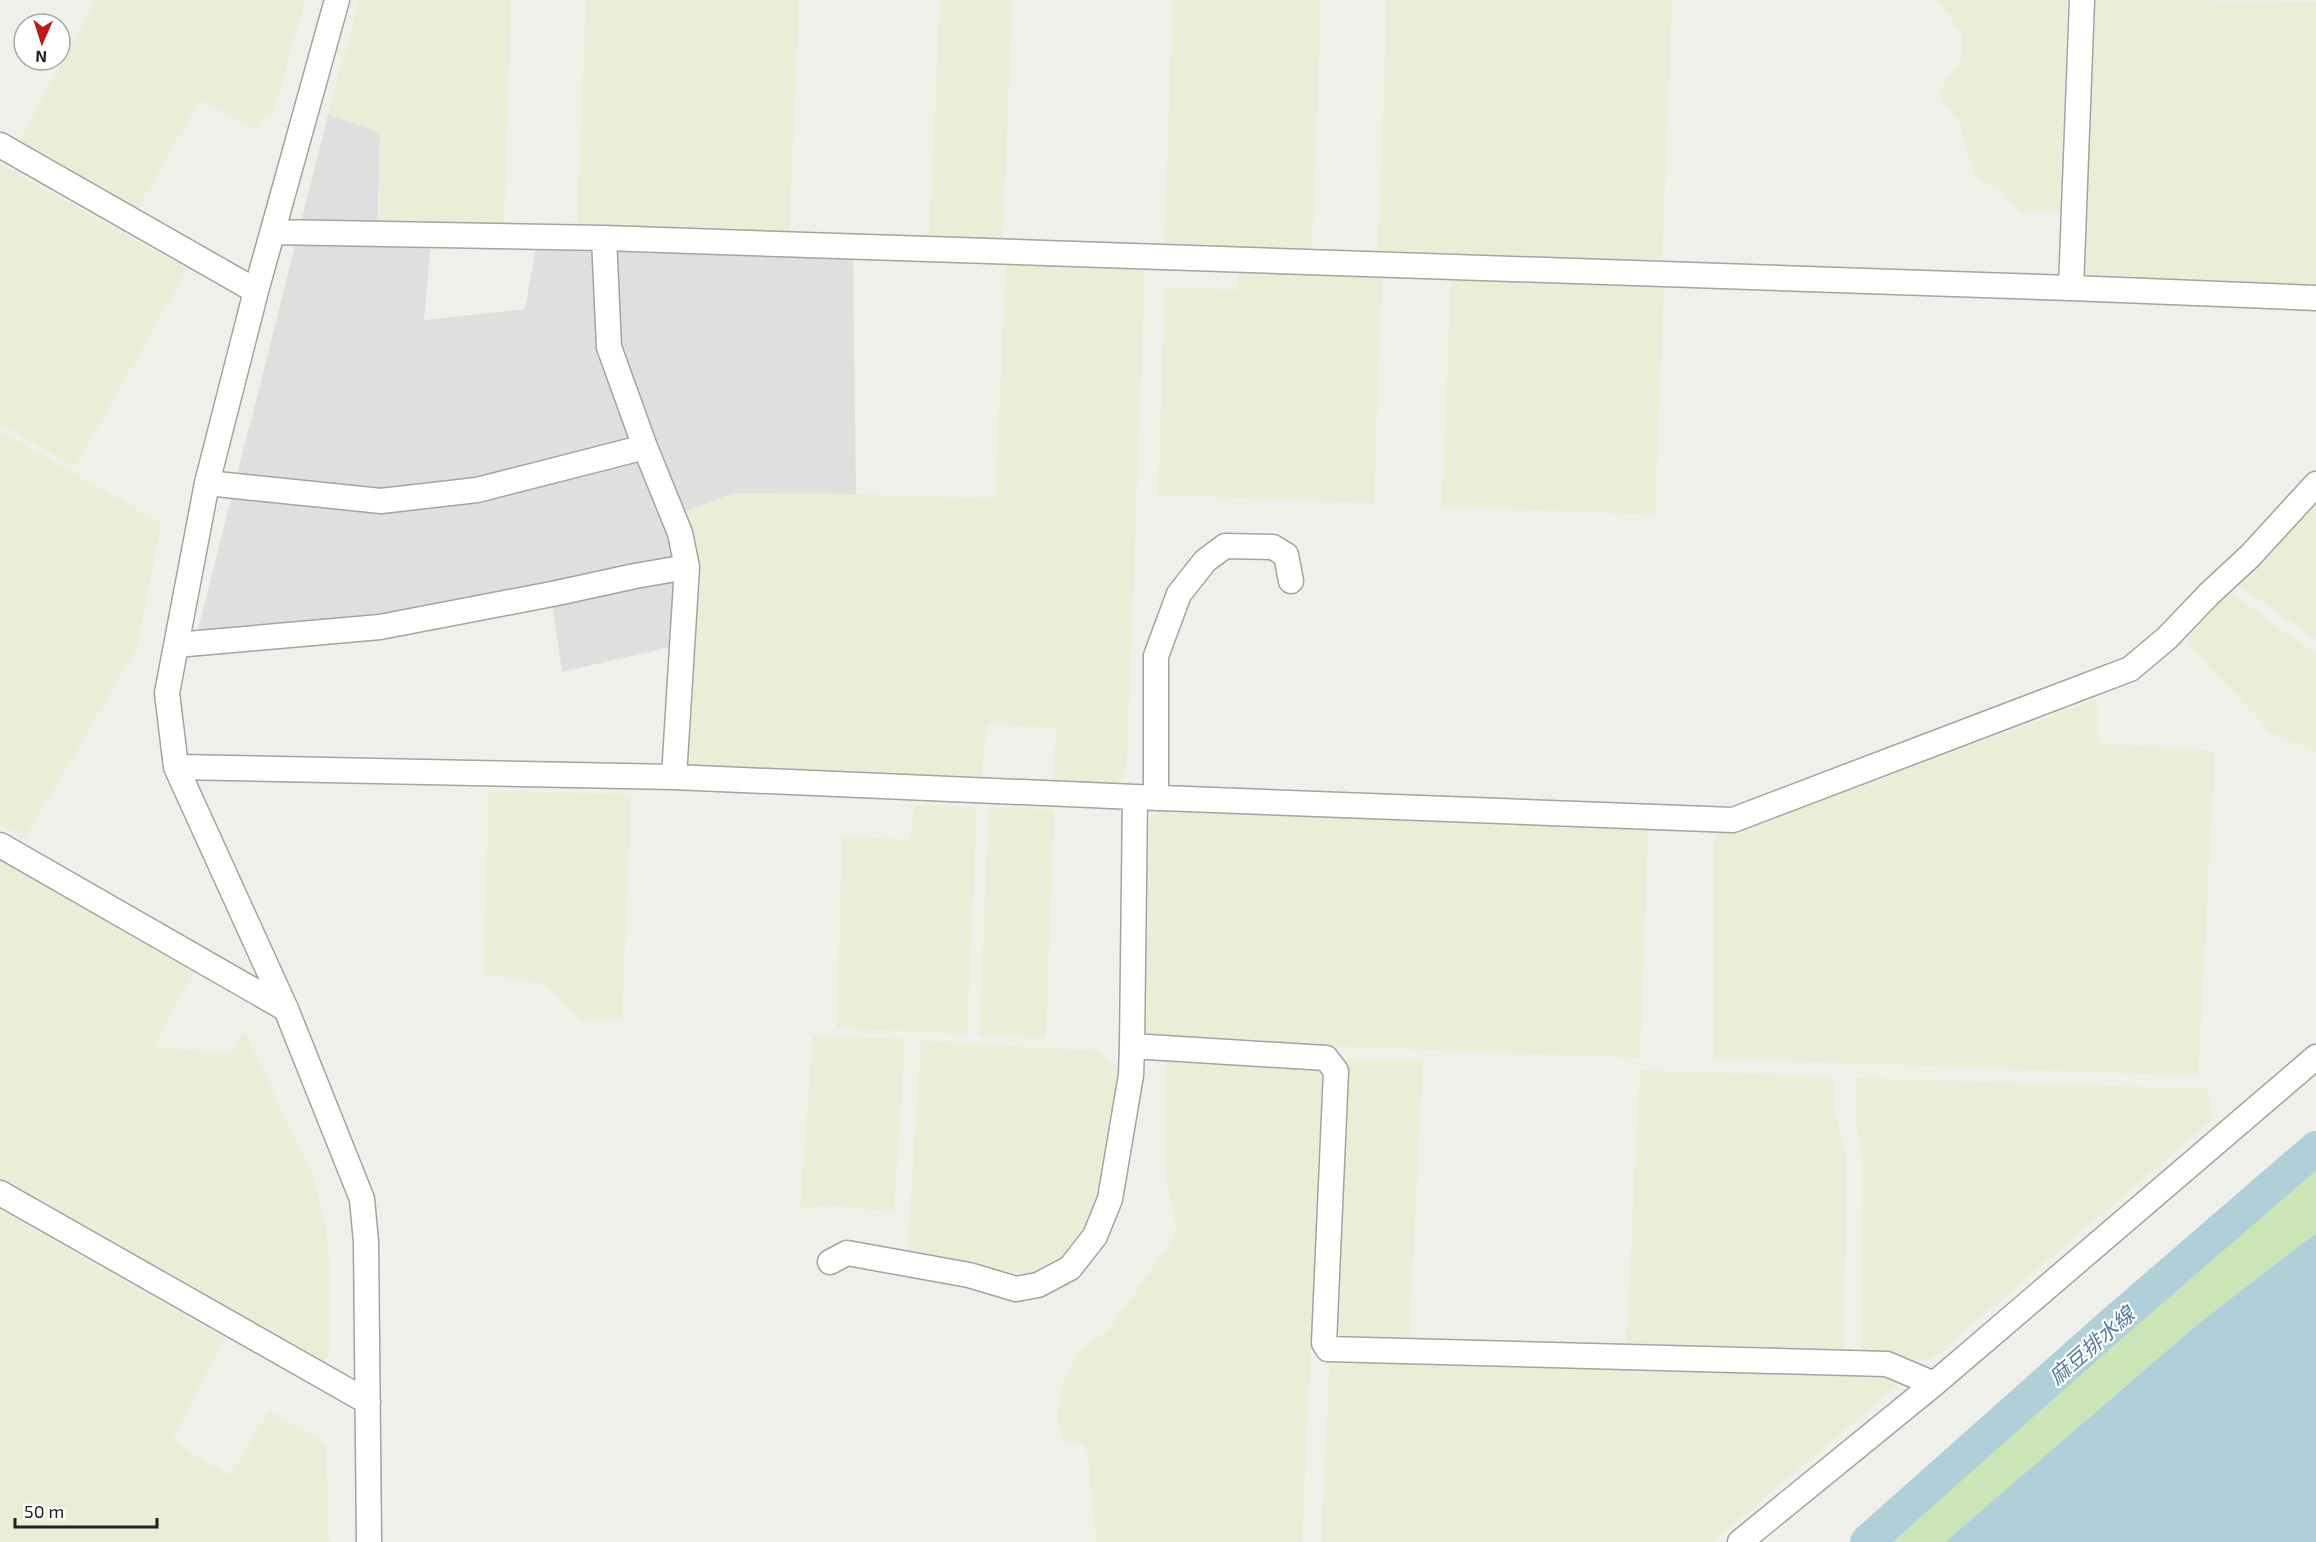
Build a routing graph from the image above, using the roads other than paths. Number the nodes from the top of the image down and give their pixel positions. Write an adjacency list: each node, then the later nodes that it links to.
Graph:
1 (337, 0): 4 (street)
2 (2082, 0): 6 (street)
3 (0, 145): 7 (street)
4 (273, 232): 5 (street); 7 (street)
5 (604, 238): 6 (street); 9 (street)
6 (2071, 288): 8 (street)
7 (256, 291): 10 (street)
8 (2316, 298)
9 (645, 447): 10 (street); 12 (street)
10 (207, 483): 14 (street)
11 (2316, 484): 17 (street)
12 (687, 567): 14 (street); 16 (street)
13 (1291, 581): 17 (street)
14 (176, 645): 15 (street)
15 (176, 767): 16 (street); 19 (street)
16 (675, 777): 17 (street)
17 (1146, 798): 20 (street)
18 (0, 845): 19 (street)
19 (286, 1009): 25 (street)
20 (1132, 1046): 23 (street); 24 (street)
21 (2316, 1057): 24 (street)
22 (0, 1193): 25 (street)
23 (830, 1262)
24 (1934, 1384): 27 (street)
25 (368, 1402): 26 (street)
26 (369, 1542)
27 (1740, 1542)

